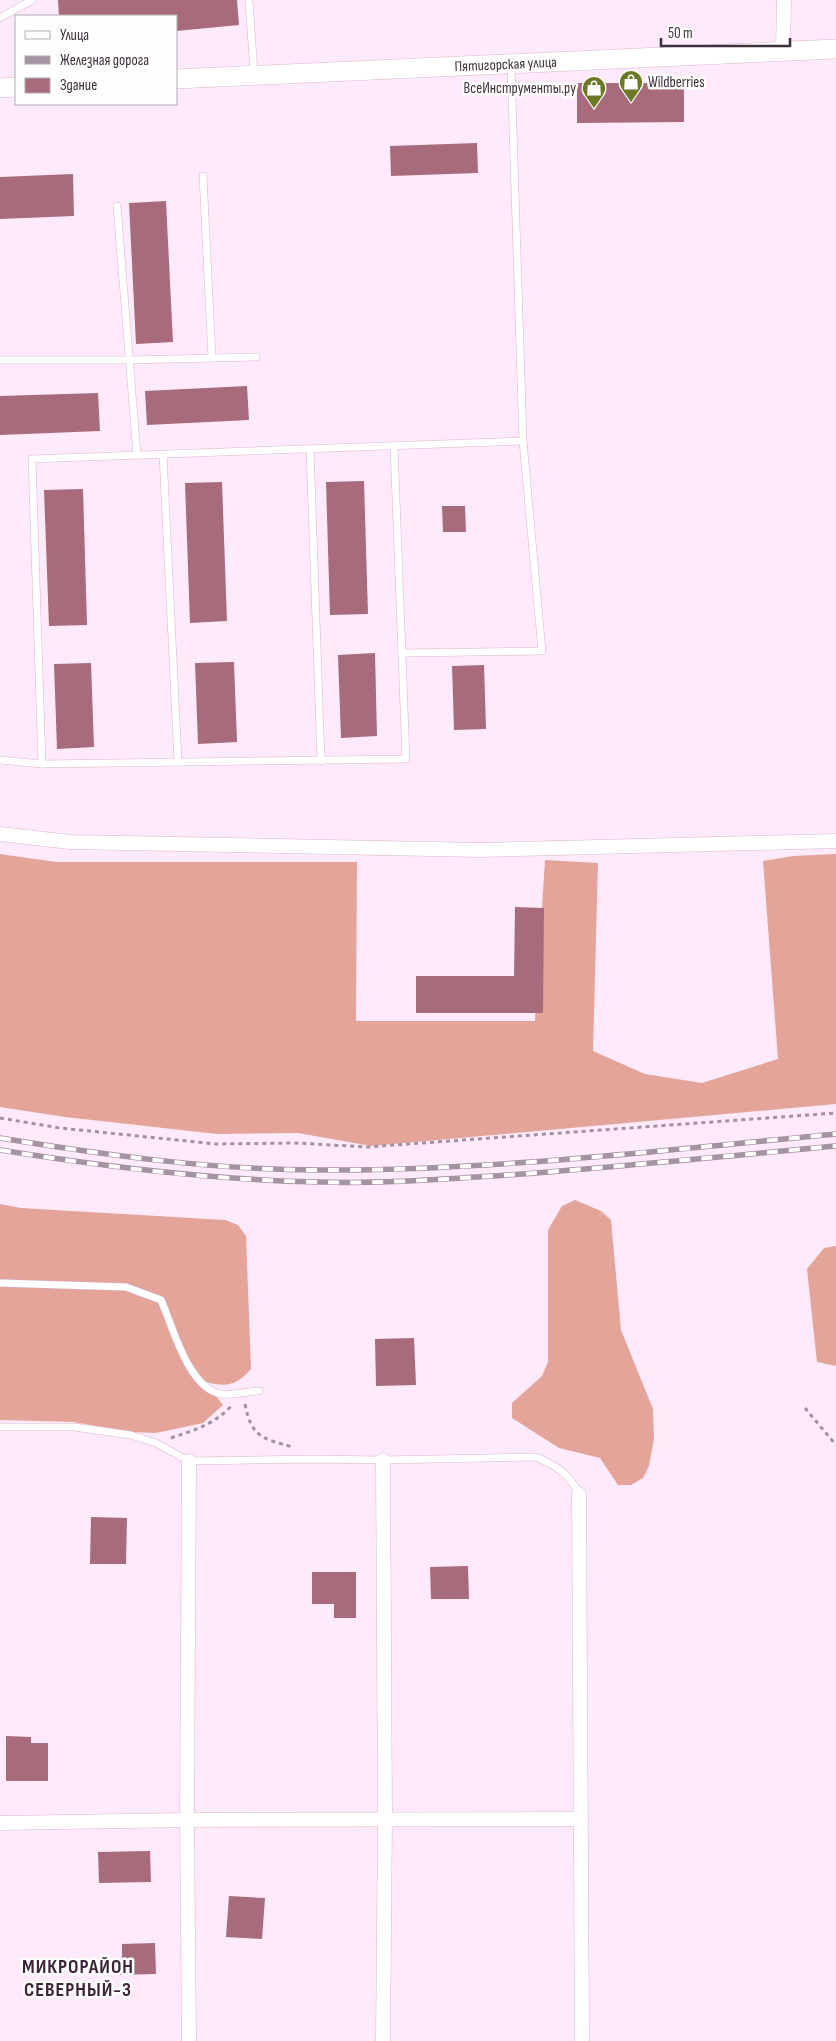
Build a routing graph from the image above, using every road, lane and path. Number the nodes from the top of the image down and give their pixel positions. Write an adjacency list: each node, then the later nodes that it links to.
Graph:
1 (32, 0): 4 (lane)
2 (249, 0): 8 (lane)
3 (784, 0): 6 (street)
4 (0, 18)
5 (836, 49): 6 (main road, Пятигорская улица)
6 (783, 51): 7 (main road, Пятигорская улица)
7 (511, 63): 8 (main road, Пятигорская улица); 18 (lane)
8 (254, 74): 9 (main road, Пятигорская улица)
9 (178, 79)
10 (15, 87): 11 (main road)
11 (0, 88)
12 (203, 176): 15 (lane)
13 (117, 206): 17 (lane)
14 (256, 357): 15 (lane)
15 (212, 358): 17 (lane)
16 (0, 360): 17 (lane)
17 (129, 360): 22 (lane)
18 (524, 441): 19 (lane); 23 (lane)
19 (394, 446): 20 (lane); 23 (lane)
20 (310, 449): 21 (lane); 25 (lane)
21 (163, 454): 22 (lane); 26 (lane)
22 (137, 455): 27 (lane)
23 (402, 653): 25 (lane)
24 (0, 760): 27 (lane)
25 (321, 761): 26 (lane)
26 (178, 762): 27 (lane)
27 (42, 764)
28 (0, 834): 29 (street)
29 (836, 841)
30 (836, 1113): 31 (path)
31 (0, 1118)
32 (0, 1284): 34 (lane)
33 (260, 1390): 34 (lane)
34 (243, 1392): 37 (path); 39 (path)
35 (805, 1408): 38 (path)
36 (0, 1427): 37 (lane)
37 (156, 1443): 41 (lane)
38 (836, 1445)
39 (313, 1459): 40 (lane); 41 (lane)
40 (383, 1460): 42 (lane); 43 (street)
41 (189, 1461): 45 (street)
42 (579, 1494): 44 (street)
43 (385, 1819): 44 (street); 45 (street); 48 (street)
44 (581, 1819): 49 (street)
45 (187, 1820): 46 (street); 47 (street)
46 (0, 1823)
47 (189, 2041)
48 (383, 2041)
49 (582, 2041)

